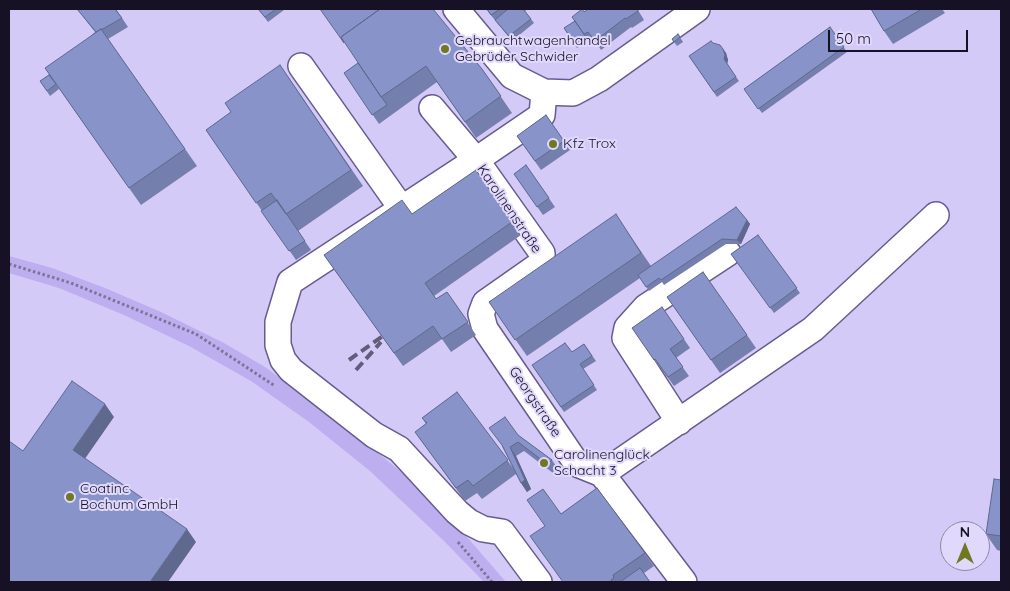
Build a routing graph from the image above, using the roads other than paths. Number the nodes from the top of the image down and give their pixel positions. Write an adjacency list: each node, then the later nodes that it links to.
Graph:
1 (456, 9): 4 (street)
2 (697, 9): 4 (street)
3 (301, 66): 7 (street)
4 (544, 92): 6 (street, Karolinenstraße)
5 (432, 108): 6 (street)
6 (476, 160): 7 (street); 10 (street, Karolinenstraße)
7 (402, 209): 13 (street)
8 (936, 216): 11 (street)
9 (728, 252): 11 (street)
10 (486, 329): 12 (street, Georgstraße)
11 (678, 422): 12 (street)
12 (602, 474): 14 (street)
13 (539, 582)
14 (684, 582)

